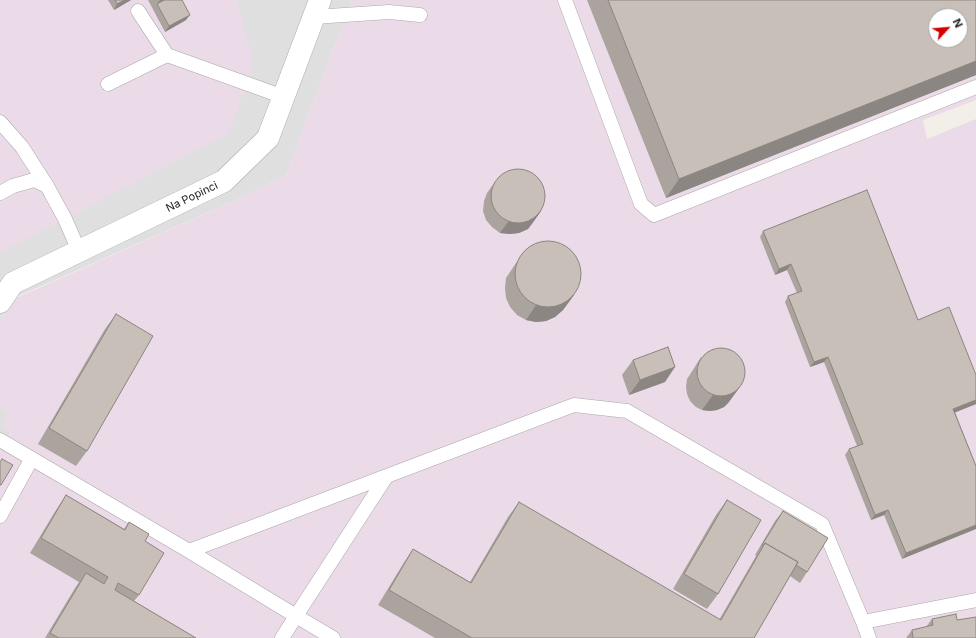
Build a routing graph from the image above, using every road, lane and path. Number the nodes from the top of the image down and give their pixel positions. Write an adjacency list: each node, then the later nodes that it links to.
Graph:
1 (565, 0): 7 (lane)
2 (317, 8): 4 (lane); 8 (street, Na Popinci)
3 (138, 11): 5 (lane)
4 (420, 16)
5 (167, 55): 6 (lane); 8 (lane)
6 (108, 84)
7 (976, 87)
8 (284, 97): 12 (street, Na Popinci)
9 (0, 122): 10 (lane)
10 (47, 186): 11 (lane); 12 (lane)
11 (0, 193)
12 (79, 251): 13 (street, Na Popinci)
13 (0, 302)
14 (0, 440): 15 (lane)
15 (31, 460): 17 (lane); 18 (lane)
16 (386, 476): 18 (lane); 20 (lane); 21 (lane)
17 (0, 516)
18 (189, 551): 20 (lane)
19 (976, 600): 21 (lane)
20 (296, 616): 22 (lane); 23 (lane)
21 (863, 622): 24 (lane)
22 (282, 638)
23 (333, 638)
24 (869, 638)

